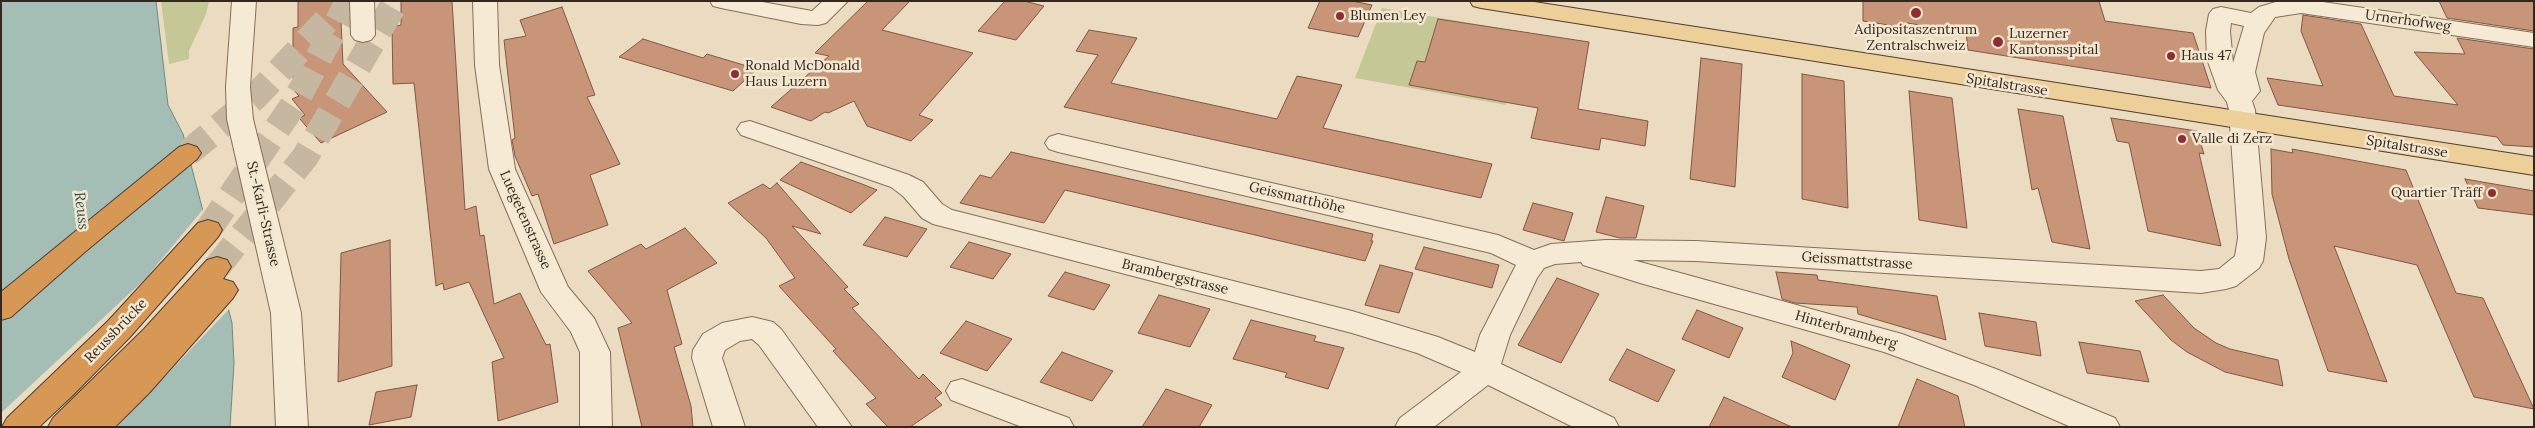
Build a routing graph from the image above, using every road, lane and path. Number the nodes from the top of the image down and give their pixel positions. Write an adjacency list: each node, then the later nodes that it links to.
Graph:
1 (244, 1): 24 (street, St.-Karli-Strasse)
2 (362, 1): 8 (street)
3 (485, 1): 25 (street, Luegetenstrasse)
4 (721, 1): 5 (street)
5 (837, 1)
6 (1481, 1): 10 (main road, Spitalstrasse)
7 (2258, 22): 9 (street, Urnerhofweg); 10 (street); 10 (street)
8 (363, 35)
9 (2534, 40)
10 (2241, 111): 14 (main road, Spitalstrasse); 16 (street, Geissmattstrasse)
11 (750, 129): 19 (street, Brambergstrasse)
12 (1058, 143): 17 (street, Geissmatthöhe)
13 (188, 153): 18 (highway)
14 (2534, 166)
15 (208, 230): 21 (highway, Reussbrücke)
16 (1582, 253): 17 (street, Geissmattstrasse); 31 (street, Hinterbramberg)
17 (1534, 261): 19 (street)
18 (1, 309)
19 (1484, 371): 29 (street); 30 (street, Brambergstrasse)
20 (962, 391): 28 (street)
21 (18, 427)
22 (64, 427): 23 (highway)
23 (95, 427)
24 (292, 427)
25 (596, 427)
26 (729, 427): 27 (street)
27 (836, 427)
28 (1058, 427)
29 (1411, 427)
30 (1603, 427)
31 (2104, 427)

